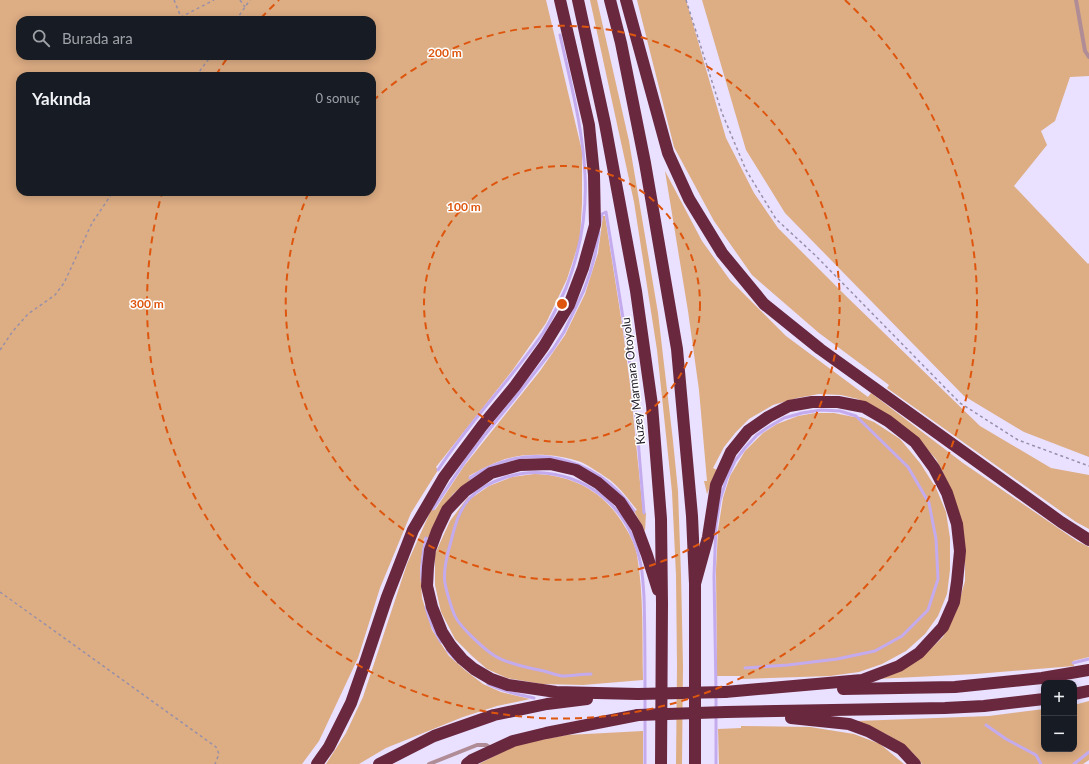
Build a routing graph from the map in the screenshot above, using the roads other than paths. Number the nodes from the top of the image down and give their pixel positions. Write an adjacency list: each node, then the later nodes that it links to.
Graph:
1 (560, 0): 19 (highway)
2 (578, 0): 9 (highway, Kuzey Marmara Otoyolu)
3 (610, 0): 8 (highway)
4 (626, 0): 7 (highway)
5 (1076, 0): 6 (lane)
6 (1089, 57)
7 (1089, 540)
8 (696, 584): 12 (highway); 18 (highway)
9 (662, 604): 14 (highway); 23 (highway, Kuzey Marmara Otoyolu)
10 (1089, 670): 12 (highway)
11 (1089, 691): 13 (highway)
12 (725, 692): 14 (highway, bridge)
13 (1077, 693)
14 (638, 694): 20 (highway)
15 (1041, 698): 16 (highway)
16 (726, 712): 17 (highway, bridge); 24 (highway)
17 (493, 750): 21 (lane); 22 (highway)
18 (696, 763)
19 (317, 764)
20 (378, 764)
21 (429, 764)
22 (467, 764)
23 (661, 764)
24 (915, 764)

